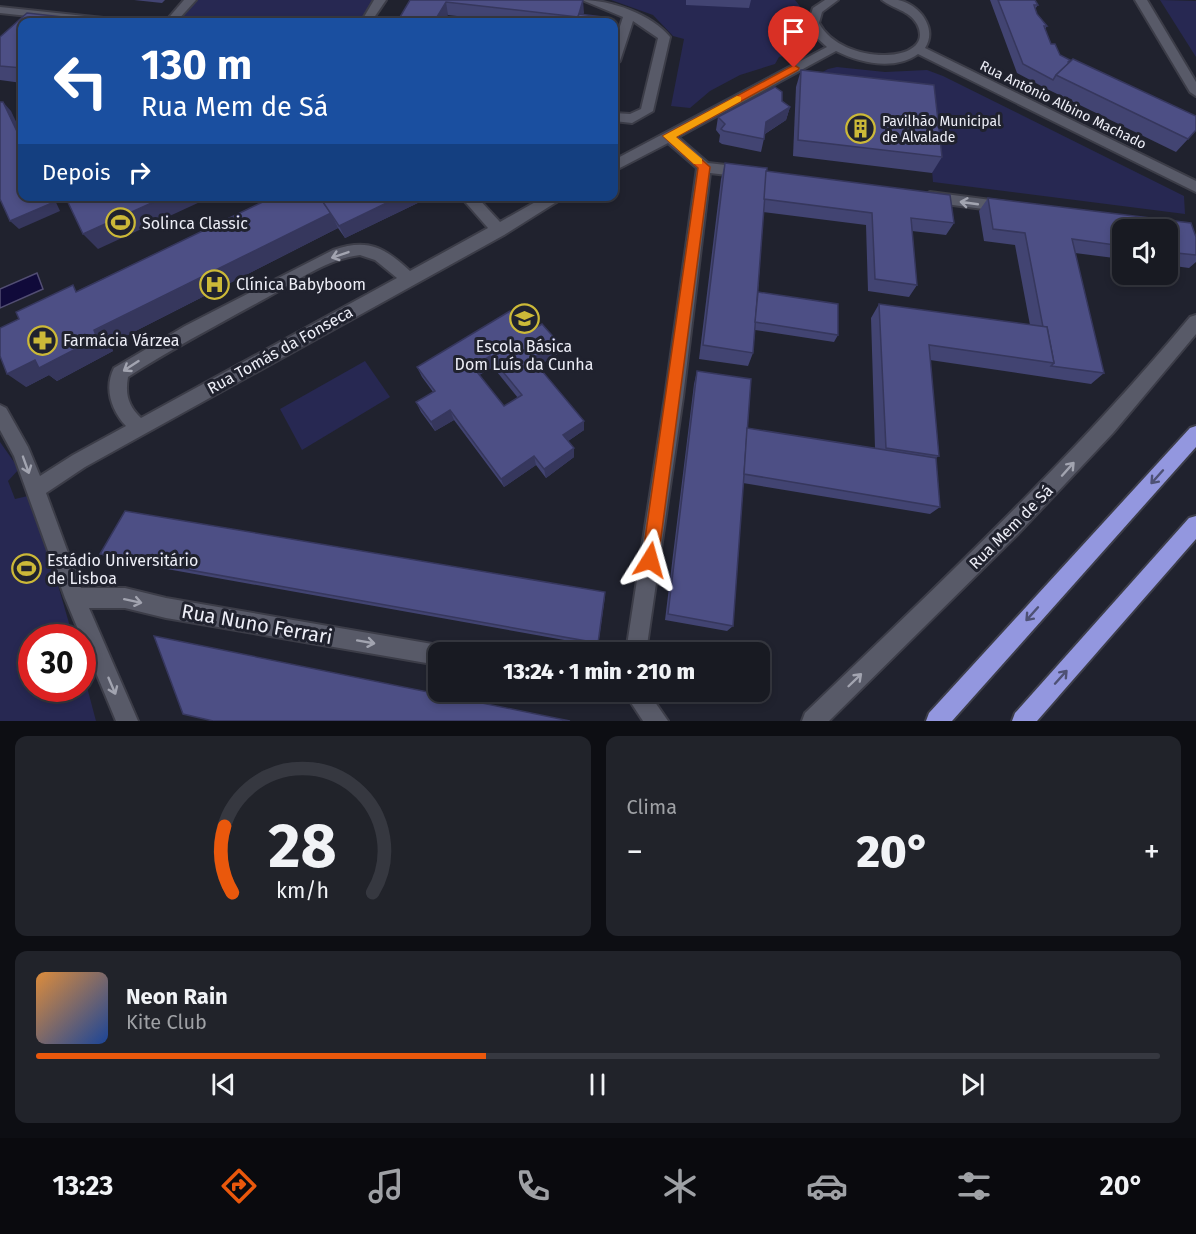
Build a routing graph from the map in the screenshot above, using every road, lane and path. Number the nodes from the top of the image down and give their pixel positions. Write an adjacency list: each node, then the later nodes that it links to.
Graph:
1 (190, 0): 14 (street)
2 (380, 0): 15 (street)
3 (588, 0): 11 (street)
4 (888, 0): 8 (street)
5 (917, 0): 8 (street)
6 (1141, 0): 19 (street)
7 (826, 1): 16 (street)
8 (902, 6): 18 (street)
9 (0, 10): 10 (street)
10 (36, 14): 12 (street); 13 (street)
11 (629, 17): 17 (street); 20 (street)
12 (32, 18)
13 (74, 18)
14 (174, 18)
15 (369, 18)
16 (833, 48): 18 (street); 21 (street)
17 (618, 49)
18 (918, 50): 25 (street, Rua António Albino Machado)
19 (1196, 92)
20 (618, 117)
21 (668, 136): 22 (street); 23 (street)
22 (618, 164)
23 (704, 167): 24 (street); 41 (street)
24 (763, 175)
25 (1196, 187)
26 (915, 195): 29 (street, one-way to 26)
27 (472, 201): 30 (street)
28 (550, 201): 30 (street, Rua Tomás da Fonseca)
29 (1021, 209)
30 (499, 231): 31 (street, Rua Tomás da Fonseca)
31 (409, 280): 34 (street, Rua Tomás da Fonseca); 34 (street, one-way to 34)
32 (1196, 322): 46 (street, Rua Mem de Sá, one-way to 32)
33 (0, 413): 36 (street, one-way to 36)
34 (140, 428): 36 (street, Rua Tomás da Fonseca)
35 (1196, 434): 47 (highway, one-way to 47)
36 (35, 490): 40 (street)
37 (1196, 525): 39 (highway)
38 (1196, 532): 39 (highway)
39 (1163, 562): 48 (highway, one-way to 39)
40 (75, 598): 42 (street, Rua Nuno Ferrari, one-way to 42); 44 (street, one-way to 44)
41 (637, 642)
42 (428, 653)
43 (643, 702): 45 (street)
44 (127, 721)
45 (657, 721)
46 (813, 721)
47 (937, 721)
48 (1023, 721)

